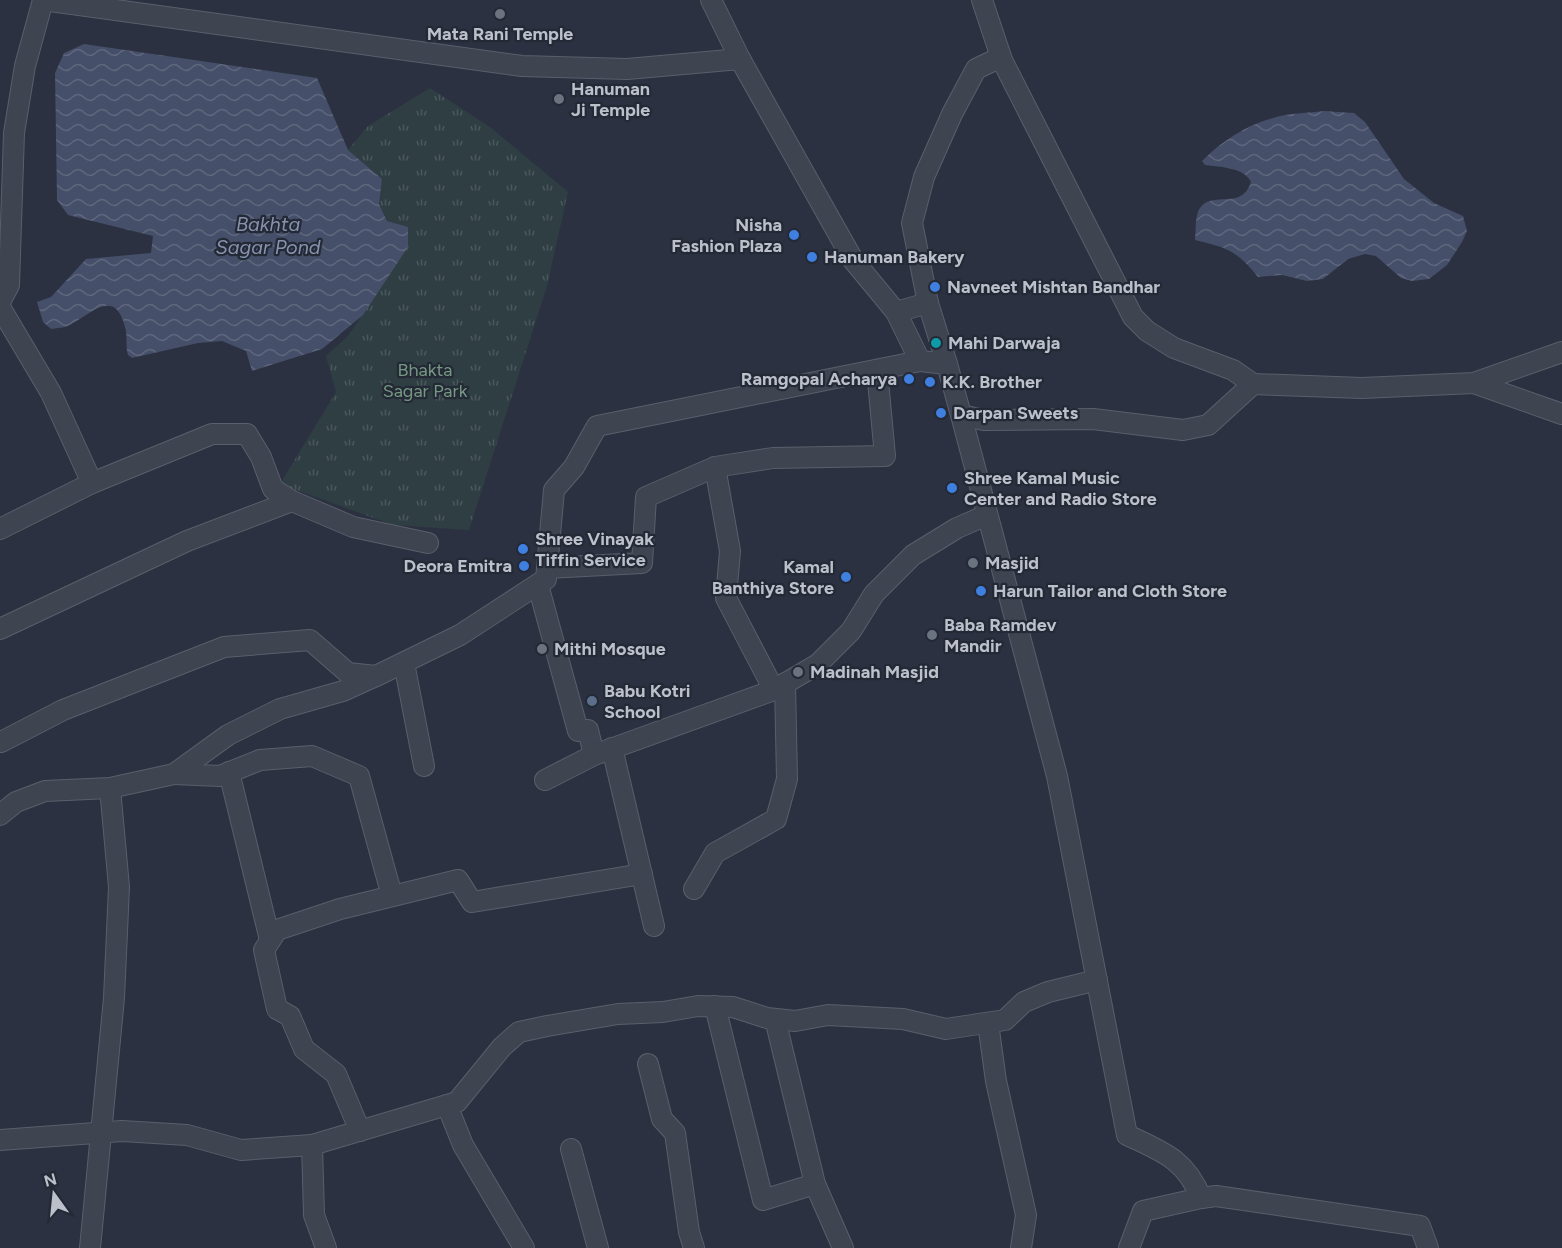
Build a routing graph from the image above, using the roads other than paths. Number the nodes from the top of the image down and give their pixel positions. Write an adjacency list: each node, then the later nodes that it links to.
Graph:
1 (43, 0): 5 (street); 6 (street)
2 (711, 0): 5 (street)
3 (982, 0): 4 (street)
4 (1001, 57): 7 (street); 15 (street)
5 (740, 59): 9 (street)
6 (7, 141): 8 (street)
7 (928, 303): 9 (street); 12 (street)
8 (0, 304): 19 (street)
9 (896, 312): 11 (street)
10 (1562, 352): 14 (street)
11 (920, 361): 12 (street); 13 (street)
12 (947, 364): 17 (street)
13 (877, 370): 18 (street); 24 (street)
14 (1474, 383): 15 (street); 16 (street)
15 (1253, 384): 17 (street)
16 (1562, 414)
17 (961, 415): 21 (street)
18 (715, 467): 24 (street); 28 (street)
19 (92, 483): 20 (street); 22 (street)
20 (292, 501): 23 (street); 25 (street)
21 (987, 515): 28 (street); 43 (street)
22 (0, 529)
23 (428, 543)
24 (542, 576): 26 (street); 31 (street)
25 (0, 629)
26 (404, 663): 27 (street); 32 (street)
27 (376, 676): 30 (street); 34 (street)
28 (780, 687): 31 (street); 39 (street)
29 (0, 729): 30 (street)
30 (0, 743)
31 (603, 752): 35 (street); 38 (street)
32 (424, 766)
33 (229, 772): 34 (street); 40 (street); 42 (street)
34 (174, 774): 36 (street)
35 (545, 780)
36 (110, 788): 37 (street); 50 (street)
37 (0, 815)
38 (642, 874): 40 (street); 41 (street)
39 (694, 890)
40 (392, 896): 42 (street)
41 (654, 926)
42 (270, 940): 49 (street)
43 (1097, 980): 46 (street); 55 (street)
44 (715, 1006): 45 (street); 48 (street); 54 (street)
45 (775, 1019): 46 (street); 54 (street)
46 (988, 1023): 62 (street)
47 (648, 1064): 60 (street)
48 (447, 1105): 49 (street); 58 (street)
49 (360, 1131): 52 (street)
50 (101, 1132): 51 (street); 52 (street); 56 (street)
51 (0, 1140)
52 (312, 1146): 57 (street)
53 (571, 1149): 59 (street)
54 (815, 1184): 61 (street)
55 (1201, 1198): 63 (street); 64 (street)
56 (90, 1248)
57 (326, 1248)
58 (524, 1248)
59 (598, 1248)
60 (694, 1248)
61 (843, 1248)
62 (1021, 1248)
63 (1129, 1248)
64 (1428, 1248)

